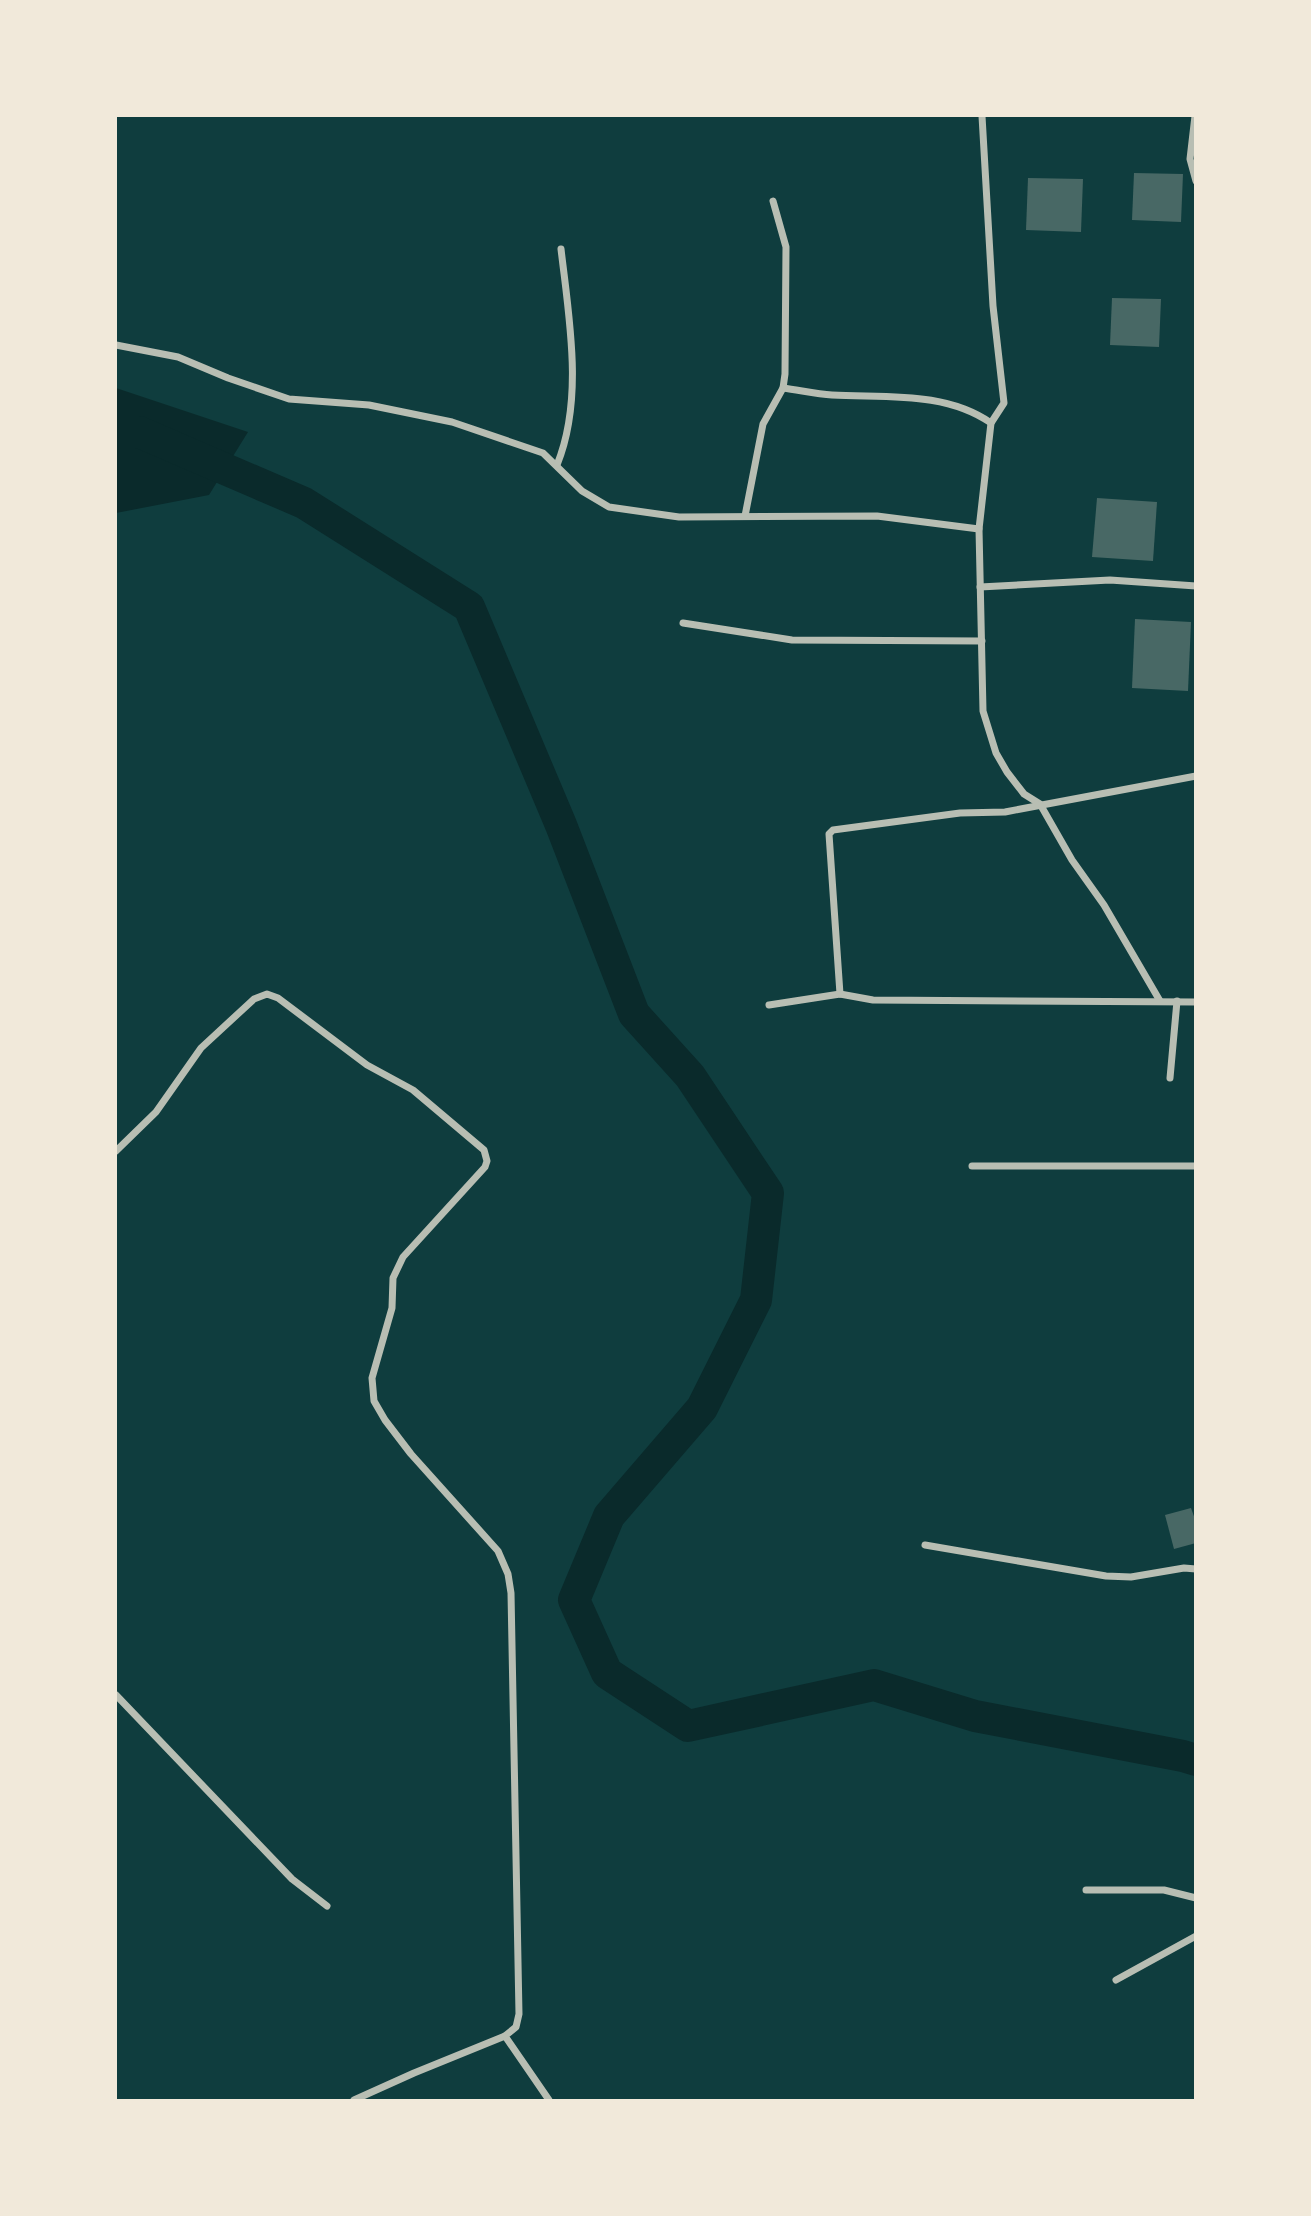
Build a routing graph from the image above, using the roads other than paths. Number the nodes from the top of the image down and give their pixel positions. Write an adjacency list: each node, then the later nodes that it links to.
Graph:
1 (982, 116): 8 (street)
2 (1195, 116): 3 (street)
3 (1195, 181)
4 (773, 201): 7 (street)
5 (561, 249): 9 (street)
6 (116, 345): 9 (street)
7 (783, 388): 8 (street); 10 (street)
8 (991, 423): 11 (street)
9 (556, 465): 10 (street)
10 (745, 516): 11 (street)
11 (979, 529): 13 (street)
12 (1195, 586): 13 (street)
13 (980, 587): 15 (street)
14 (683, 623): 15 (street)
15 (982, 642): 17 (street)
16 (1195, 776): 17 (street)
17 (1040, 804): 18 (street); 19 (street)
18 (840, 994): 19 (street); 22 (street)
19 (1160, 1001): 20 (street)
20 (1178, 1001): 21 (street); 23 (street)
21 (1195, 1002)
22 (769, 1005)
23 (1170, 1078)
24 (117, 1146): 35 (street)
25 (972, 1166): 26 (street)
26 (1195, 1166)
27 (925, 1545): 28 (street)
28 (1195, 1569)
29 (116, 1695): 32 (street)
30 (1086, 1890): 31 (street)
31 (1195, 1898)
32 (327, 1906)
33 (1195, 1936): 34 (street)
34 (1116, 1979)
35 (505, 2036): 36 (street); 37 (street)
36 (354, 2101)
37 (549, 2101)

